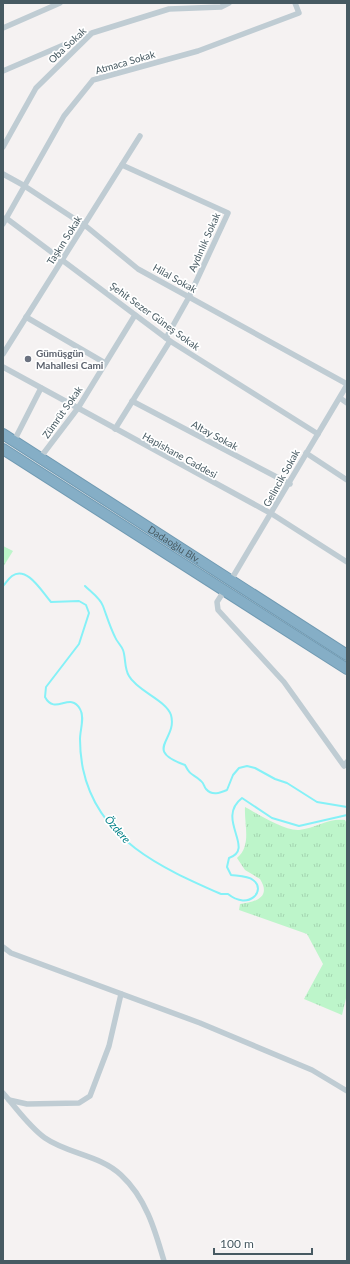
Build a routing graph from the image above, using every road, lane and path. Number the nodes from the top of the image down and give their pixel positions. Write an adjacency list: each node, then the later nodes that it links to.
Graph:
1 (60, 3): 4 (street)
2 (229, 3): 5 (street, Oba Sokak)
3 (296, 3): 11 (street, Atmaca Sokak)
4 (3, 28)
5 (92, 33): 6 (street); 8 (street, Oba Sokak)
6 (3, 71)
7 (140, 136): 9 (street, Taşkın Sokak)
8 (3, 147)
9 (122, 165): 14 (street, Taşkın Sokak); 16 (street, Aydınlık Sokak)
10 (3, 174): 11 (street, Hilal Sokak)
11 (23, 185): 12 (street, Atmaca Sokak); 14 (street, Hilal Sokak)
12 (6, 218): 13 (street, Atmaca Sokak); 15 (street, Şehit Sezer Güneş Sokak)
13 (3, 224)
14 (84, 225): 15 (street, Taşkın Sokak); 16 (street, Hilal Sokak)
15 (62, 259): 17 (street, Şehit Sezer Güneş Sokak); 18 (street, Taşkın Sokak)
16 (189, 297): 19 (street, Aydınlık Sokak); 23 (street, Hilal Sokak)
17 (135, 315): 19 (street, Şehit Sezer Güneş Sokak); 21 (street, Zümrüt Sokak)
18 (26, 318): 20 (street, Taşkın Sokak); 21 (street)
19 (168, 339): 26 (street, Aydınlık Sokak); 31 (street, Şehit Sezer Güneş Sokak)
20 (3, 354)
21 (105, 363): 28 (street, Zümrüt Sokak)
22 (3, 367): 24 (street, Hapishane Caddesi)
23 (347, 384): 25 (street, Gelincik Sokak)
24 (41, 388): 28 (street, Hapishane Caddesi); 32 (street)
25 (340, 398): 27 (street); 31 (street, Gelincik Sokak)
26 (132, 401): 29 (street, Aydınlık Sokak); 37 (street, Altay Sokak)
27 (347, 403)
28 (78, 408): 29 (street, Hapishane Caddesi); 35 (street, Zümrüt Sokak)
29 (115, 429): 38 (street, Hapishane Caddesi)
30 (3, 434): 32 (highway, Dadaoğlu Blv.)
31 (318, 434): 34 (street, Gelincik Sokak)
32 (14, 442): 35 (highway, Dadaoğlu Blv.)
33 (3, 449): 41 (highway, Dadaoğlu Blv.)
34 (306, 453): 36 (street); 37 (street, Gelincik Sokak)
35 (40, 458): 40 (highway, Dadaoğlu Blv.)
36 (347, 480)
37 (290, 484): 38 (street, Gelincik Sokak)
38 (272, 514): 39 (street, Hapishane Caddesi); 40 (street, Gelincik Sokak)
39 (347, 562)
40 (231, 580): 42 (highway, Dadaoğlu Blv.)
41 (224, 591): 43 (highway, Dadaoğlu Blv.); 44 (street)
42 (347, 655)
43 (347, 669)
44 (347, 762)
45 (3, 947): 46 (street)
46 (121, 994): 47 (street); 49 (street)
47 (347, 1091)
48 (3, 1093): 49 (street)
49 (9, 1100): 50 (street)
50 (164, 1261)

